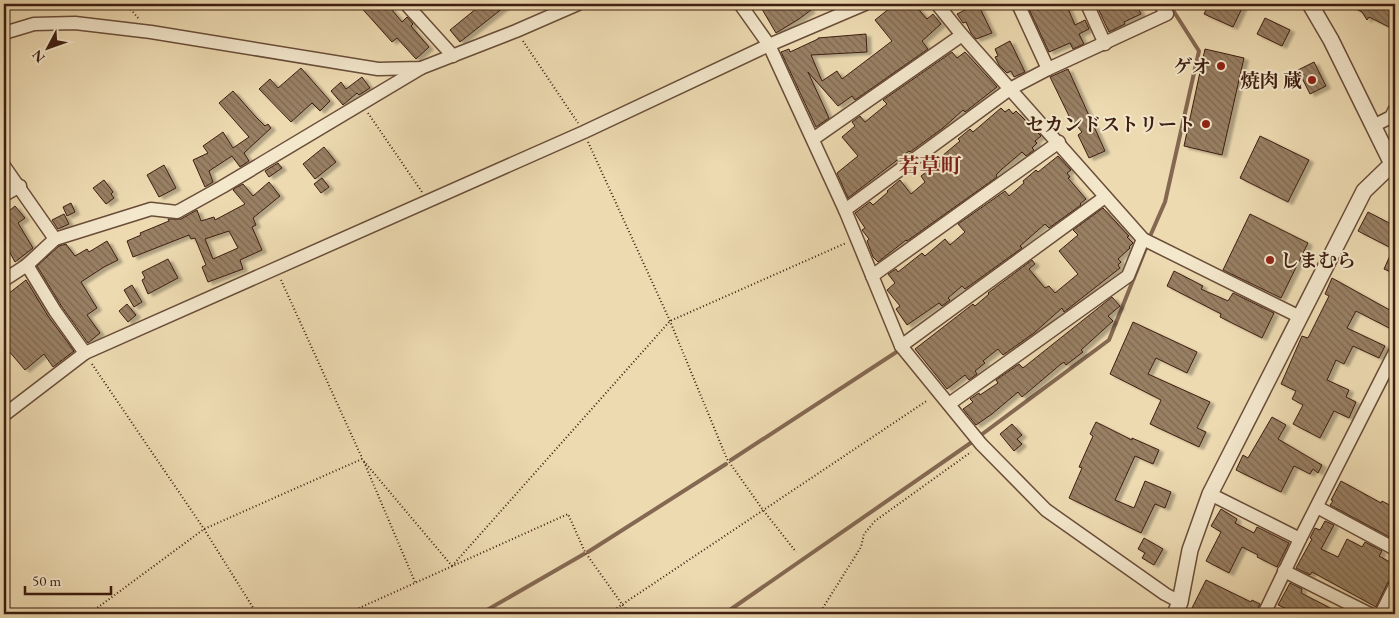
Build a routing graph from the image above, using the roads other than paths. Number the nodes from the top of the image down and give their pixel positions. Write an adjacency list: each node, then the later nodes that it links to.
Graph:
1 (406, 4): 14 (street)
2 (578, 4): 14 (street)
3 (740, 4): 12 (street)
4 (865, 4): 12 (street)
5 (937, 4): 11 (street)
6 (1018, 4): 16 (street)
7 (1087, 4): 13 (street)
8 (1160, 4): 13 (street)
9 (1310, 4): 19 (street)
10 (4, 33): 15 (street)
11 (962, 35): 17 (street); 20 (street)
12 (769, 44): 20 (street); 36 (street)
13 (1105, 44): 16 (street)
14 (453, 56): 15 (street)
15 (421, 68): 28 (street)
16 (1048, 69): 17 (street)
17 (1010, 90): 21 (street); 27 (street)
18 (1395, 109): 19 (street)
19 (1373, 126): 23 (street)
20 (813, 139): 27 (street)
21 (1059, 142): 26 (street); 31 (street)
22 (4, 166): 24 (street)
23 (1394, 167): 33 (street)
24 (20, 186): 25 (street); 28 (street)
25 (4, 195)
26 (1105, 197): 29 (street); 34 (street)
27 (845, 210): 31 (street)
28 (55, 239): 30 (street)
29 (1143, 239): 33 (street); 37 (street)
30 (27, 265): 32 (street); 36 (street)
31 (872, 276): 34 (street)
32 (4, 280)
33 (1300, 318): 39 (street)
34 (901, 346): 37 (street)
35 (1395, 352): 40 (street)
36 (85, 353): 38 (street)
37 (949, 404): 45 (street)
38 (4, 414)
39 (1210, 494): 41 (street); 45 (street)
40 (1317, 507): 41 (street); 42 (street)
41 (1300, 539): 43 (street)
42 (1395, 549)
43 (1284, 571): 46 (street); 47 (street)
44 (1395, 586): 48 (street)
45 (1178, 608)
46 (1264, 614)
47 (1370, 614)
48 (1381, 614)

